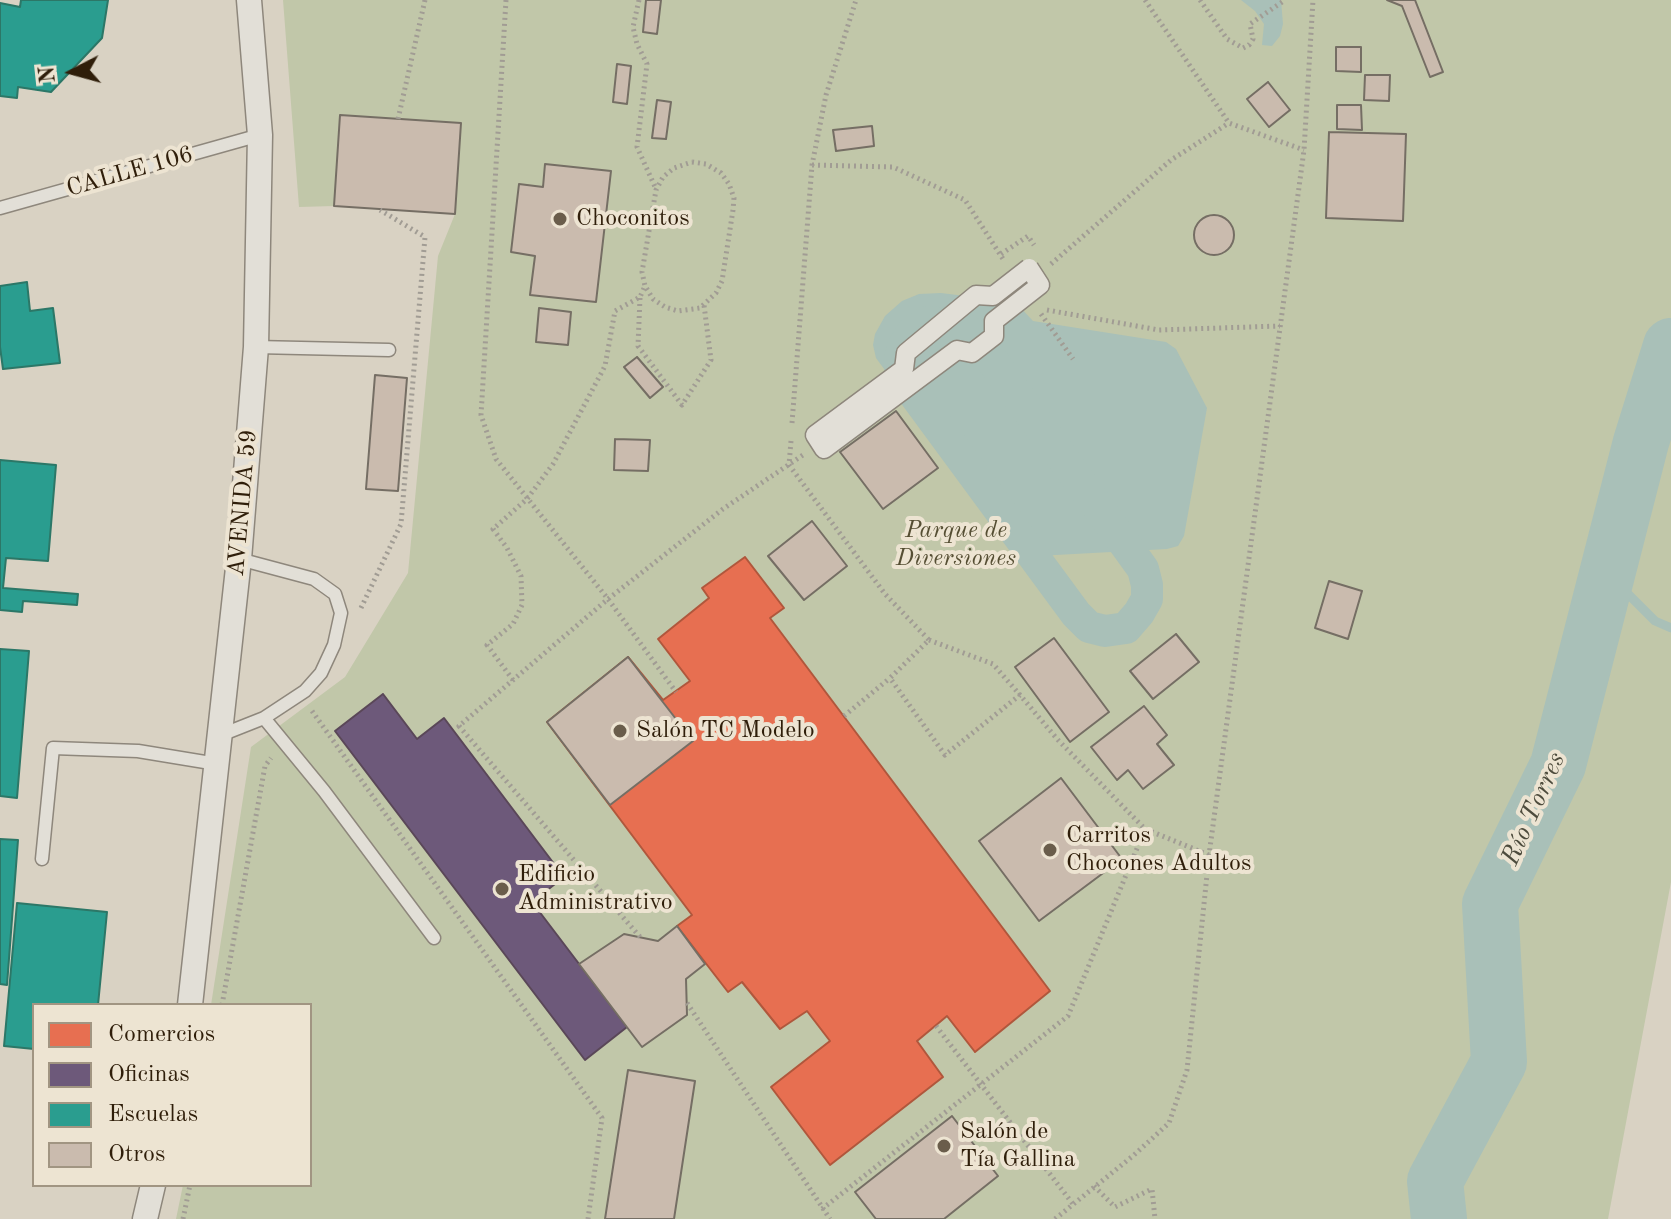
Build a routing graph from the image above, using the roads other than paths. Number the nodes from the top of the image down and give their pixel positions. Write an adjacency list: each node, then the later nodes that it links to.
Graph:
1 (249, 0): 2 (street, AVENIDA 59)
2 (260, 135): 3 (lane, CALLE 106); 5 (street, AVENIDA 59)
3 (0, 208)
4 (1029, 268): 4 (street, bridge)
5 (256, 347): 6 (lane); 7 (street, AVENIDA 59)
6 (389, 350)
7 (239, 559): 8 (lane); 9 (street, AVENIDA 59)
8 (264, 718): 9 (lane); 12 (lane)
9 (221, 735): 10 (street, AVENIDA 59)
10 (217, 764): 11 (lane); 13 (street, AVENIDA 59)
11 (42, 859)
12 (434, 938)
13 (190, 1003)

